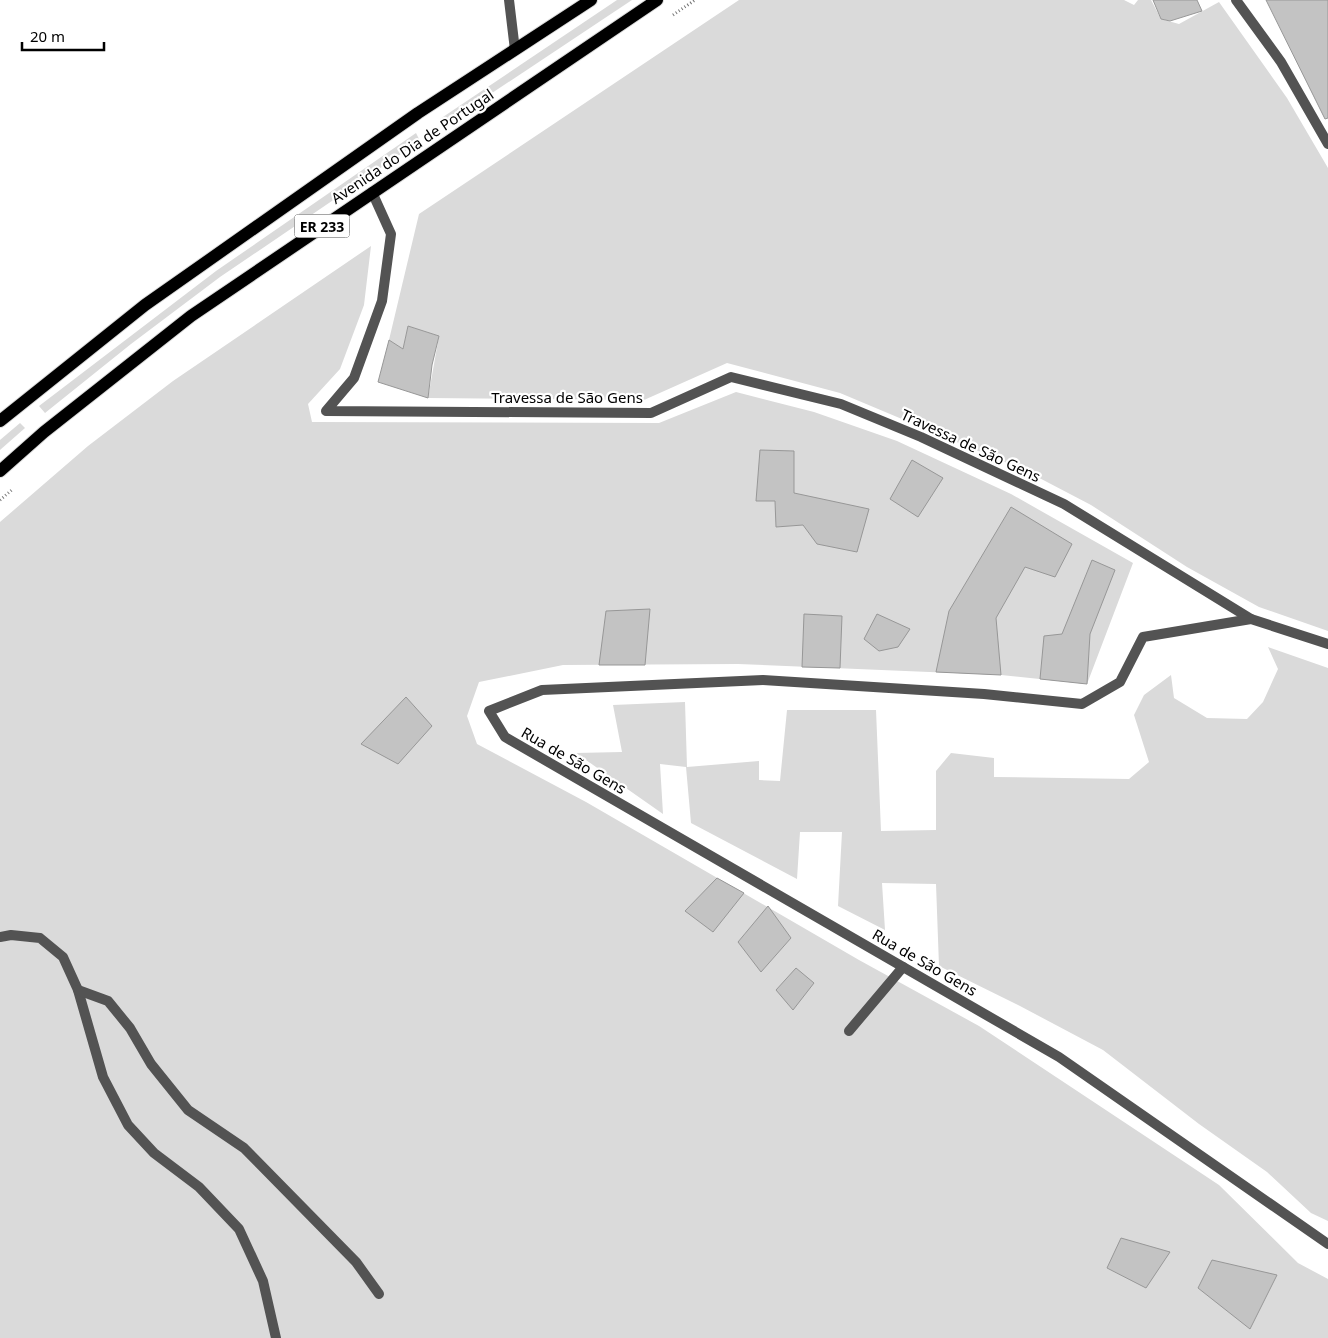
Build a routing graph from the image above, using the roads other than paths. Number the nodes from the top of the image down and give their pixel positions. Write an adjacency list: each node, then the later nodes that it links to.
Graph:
1 (509, 0): 5 (street)
2 (591, 0): 5 (main road, Avenida do Dia de Portugal / ER 233)
3 (657, 0): 7 (main road, Avenida do Dia de Portugal / ER 233)
4 (1236, 0): 6 (street)
5 (516, 50): 8 (main road, Avenida do Dia de Portugal / ER 233)
6 (1328, 144)
7 (372, 192): 9 (main road, Avenida do Dia de Portugal / ER 233); 10 (street, Travessa de São Gens)
8 (0, 421)
9 (0, 471)
10 (1251, 620): 11 (street, Rua de São Gens); 13 (street, Rua de São Gens)
11 (1328, 644)
12 (0, 937): 14 (street)
13 (903, 967): 15 (street); 16 (street, Rua de São Gens)
14 (78, 990): 17 (street); 18 (street)
15 (849, 1031)
16 (1328, 1244)
17 (379, 1294)
18 (276, 1338)

